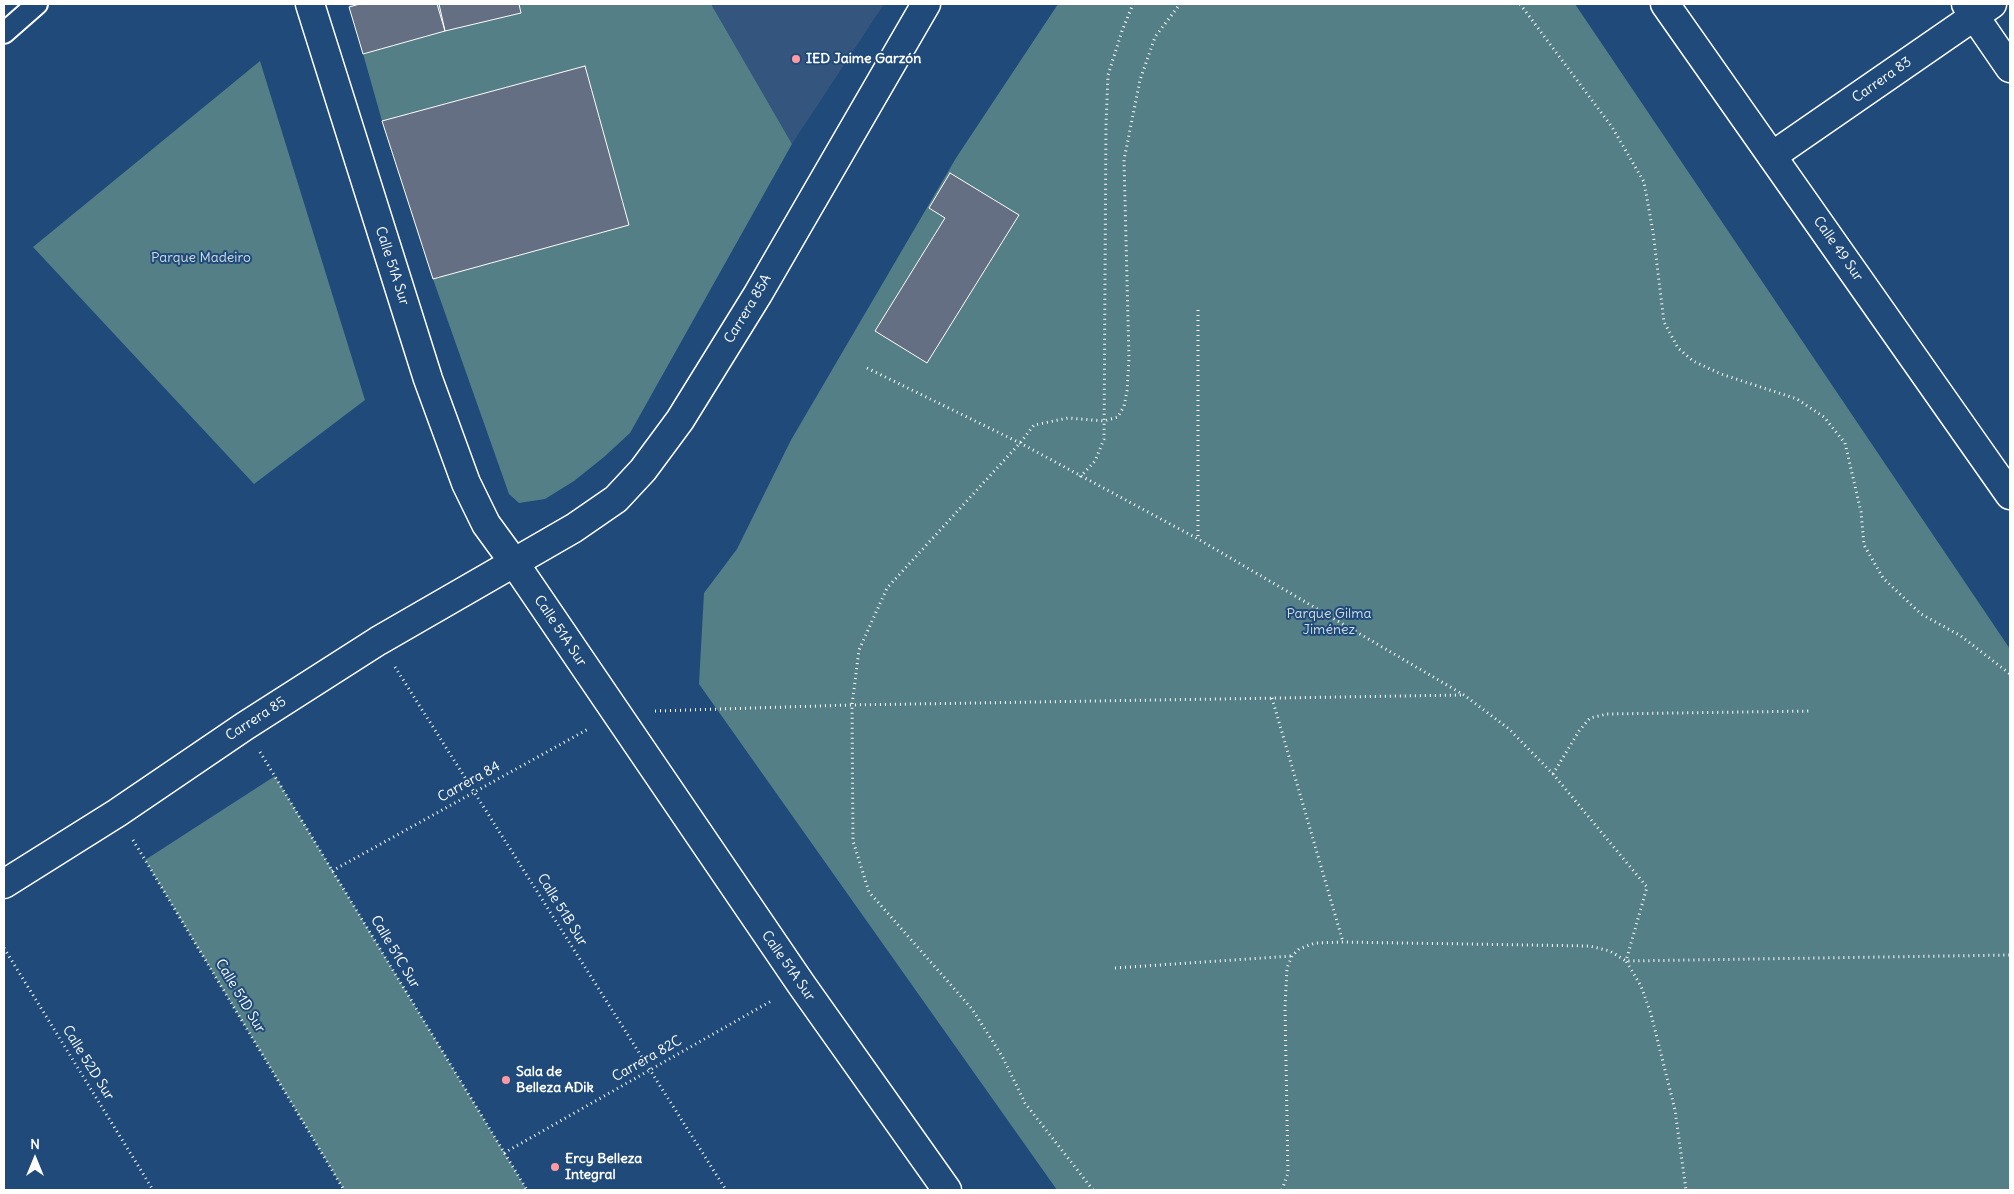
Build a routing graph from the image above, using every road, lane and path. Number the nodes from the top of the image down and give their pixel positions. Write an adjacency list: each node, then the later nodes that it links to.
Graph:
1 (37, 4): 9 (lane)
2 (310, 4): 19 (street, Calle 51A Sur)
3 (926, 4): 19 (street, Carrera 85A)
4 (1133, 4): 14 (path)
5 (1180, 4): 14 (path)
6 (1520, 4): 21 (path)
7 (1665, 4): 11 (street, Calle 49 Sur)
8 (1977, 8): 10 (street); 11 (street, Carrera 83)
9 (4, 33)
10 (2010, 68)
11 (1772, 156): 17 (street, Calle 49 Sur)
12 (1198, 310): 18 (path)
13 (867, 368): 15 (path)
14 (1104, 421): 15 (path); 16 (path)
15 (1020, 443): 16 (path); 24 (path)
16 (1080, 477): 18 (path)
17 (2010, 495)
18 (1198, 539): 22 (path)
19 (513, 561): 20 (street, Carrera 85); 26 (street, Calle 51A Sur)
20 (378, 641): 27 (street, Carrera 85); 29 (path, Calle 51B Sur)
21 (2010, 674)
22 (1464, 695): 23 (path); 28 (path)
23 (1272, 698): 24 (path); 33 (path)
24 (852, 705): 26 (path); 47 (path)
25 (1812, 711): 28 (path)
26 (616, 713): 29 (path, Carrera 84); 39 (street, Calle 51A Sur)
27 (245, 726): 30 (street, Carrera 85); 31 (path, Calle 51C Sur)
28 (1553, 774): 37 (path)
29 (474, 792): 31 (path, Carrera 84); 40 (path, Calle 51B Sur)
30 (117, 813): 32 (street, Carrera 85); 43 (path, Calle 51D Sur)
31 (332, 871): 41 (path, Calle 51C Sur)
32 (4, 884)
33 (1343, 942): 36 (path); 37 (path)
34 (4, 948): 42 (path, Calle 52D Sur)
35 (2010, 955): 37 (path)
36 (1292, 956): 38 (path); 48 (path)
37 (1626, 961): 49 (path)
38 (1115, 968)
39 (801, 984): 40 (path, Carrera 82C); 46 (street, Calle 51A Sur)
40 (650, 1070): 41 (path, Carrera 82C); 45 (path, Calle 51B Sur)
41 (504, 1153): 44 (path, Calle 51C Sur)
42 (153, 1190)
43 (344, 1190)
44 (527, 1190)
45 (726, 1190)
46 (947, 1190)
47 (1093, 1190)
48 (1282, 1190)
49 (1686, 1190)

